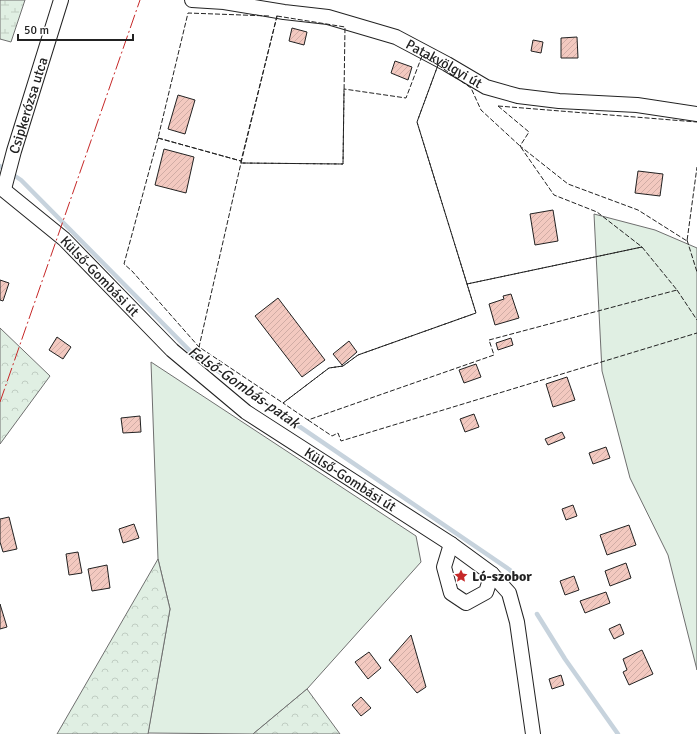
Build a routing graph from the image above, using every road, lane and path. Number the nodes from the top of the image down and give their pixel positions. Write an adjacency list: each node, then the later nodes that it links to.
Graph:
1 (61, 0): 4 (street, Csipkerózsa utca)
2 (192, 0): 3 (street, Patakvölgyi út)
3 (697, 114)
4 (3, 185): 5 (street, Külső-Gombási út)
5 (451, 544): 6 (street, Külső-Gombási út); 6 (street)
6 (492, 574): 7 (street, Külső-Gombási út)
7 (533, 734)

